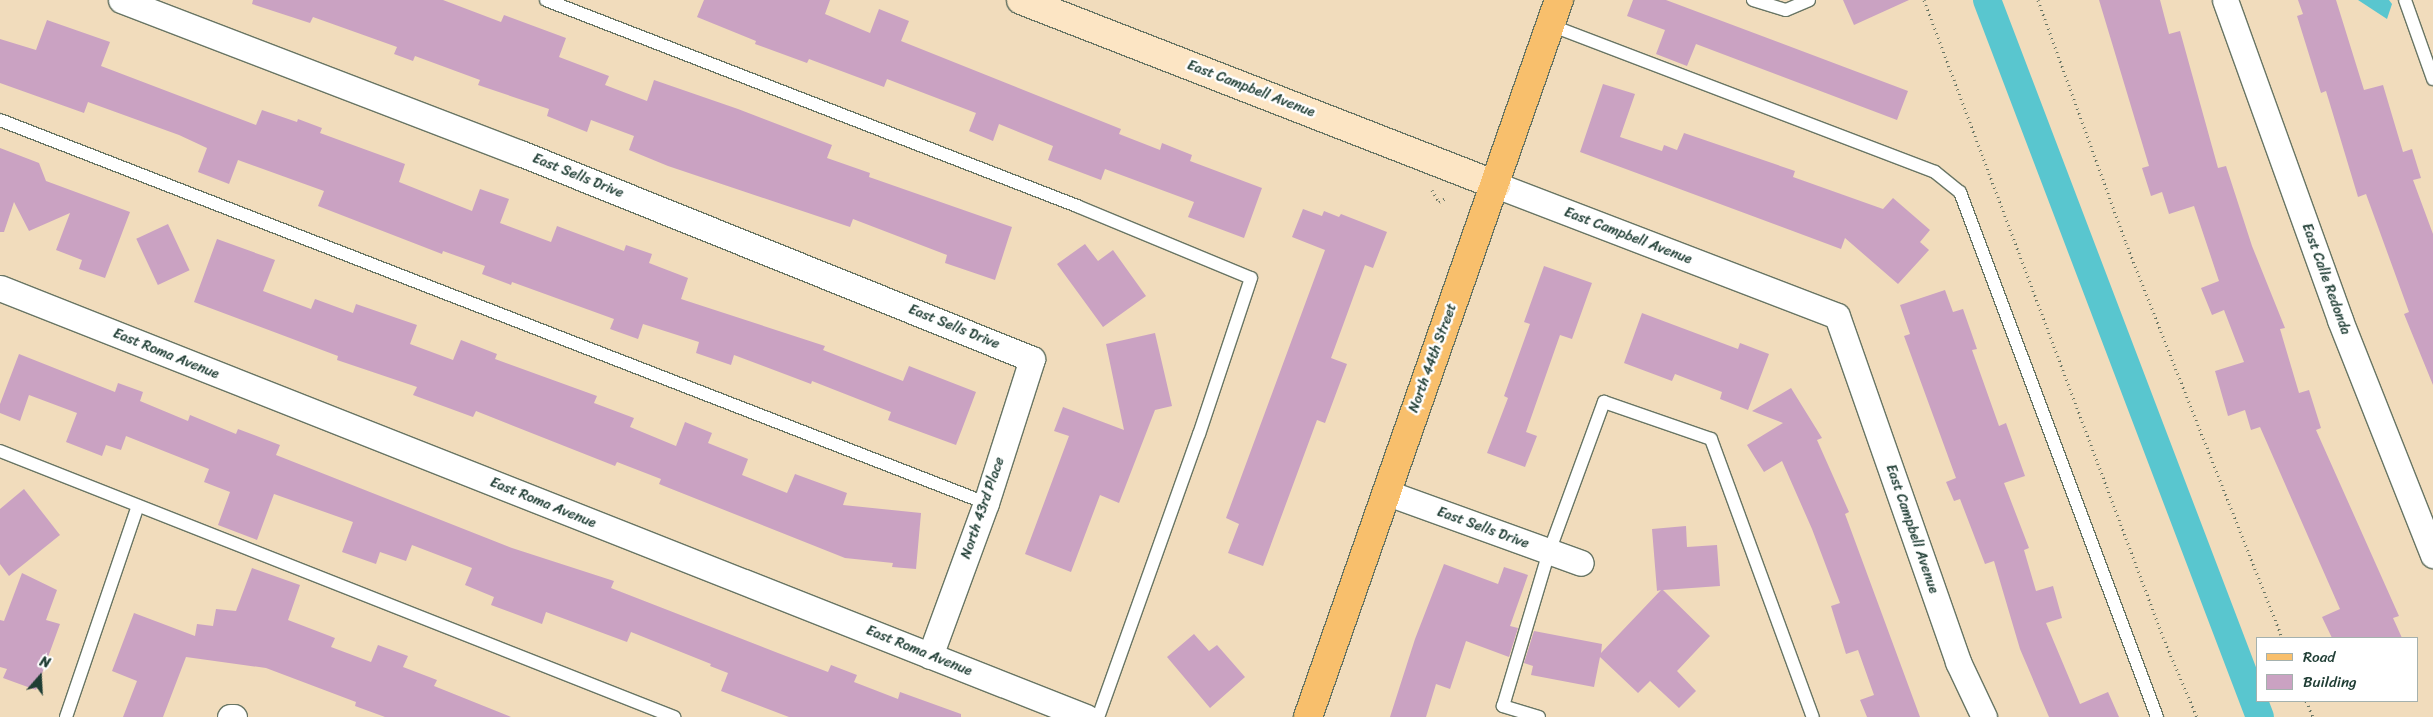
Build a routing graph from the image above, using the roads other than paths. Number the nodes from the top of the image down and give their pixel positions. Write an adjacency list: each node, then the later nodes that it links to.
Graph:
1 (121, 0): 13 (street, East Sells Drive)
2 (546, 0): 25 (lane)
3 (1021, 0): 11 (street, East Campbell Avenue)
4 (1753, 0): 5 (lane)
5 (1809, 0)
6 (2225, 0): 19 (street, East Calle Redonda)
7 (2405, 0): 9 (lane)
8 (1555, 12): 11 (main road, North 44th Street); 30 (lane)
9 (2433, 79)
10 (0, 120): 16 (lane)
11 (1496, 185): 15 (main road, North 44th Street); 29 (street, East Campbell Avenue)
12 (0, 288): 21 (street, East Roma Avenue)
13 (1032, 359): 16 (street, North 43rd Place)
14 (0, 451): 17 (lane)
15 (1386, 492): 18 (street, East Sells Drive); 26 (main road, North 44th Street)
16 (986, 503): 21 (street, North 43rd Place)
17 (138, 506): 22 (lane); 23 (lane)
18 (1549, 552): 20 (street, East Sells Drive); 27 (lane); 28 (lane)
19 (2433, 555)
20 (1581, 563)
21 (930, 656): 24 (street, East Roma Avenue)
22 (66, 717)
23 (674, 717)
24 (1086, 717)
25 (1098, 717)
26 (1308, 717)
27 (1539, 717)
28 (1813, 717)
29 (1984, 717)
30 (2157, 717)

